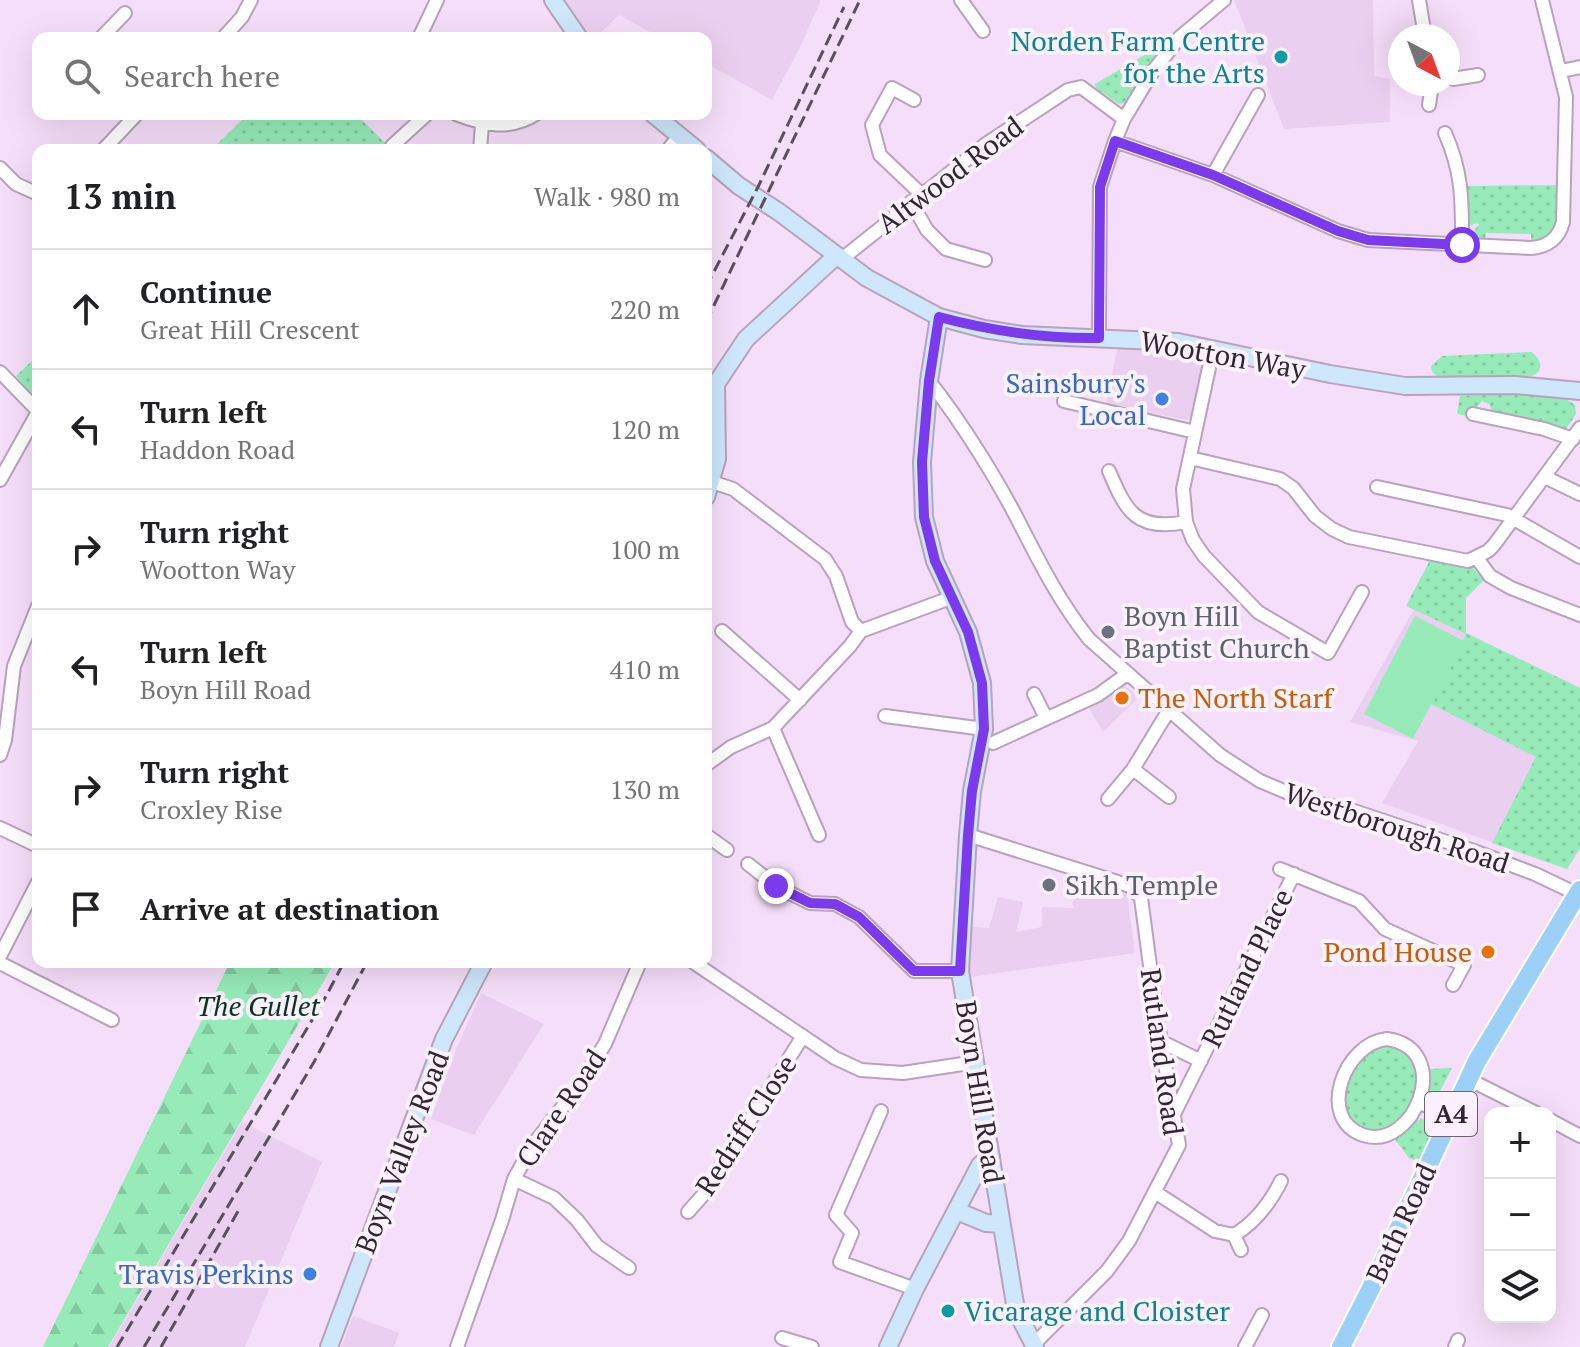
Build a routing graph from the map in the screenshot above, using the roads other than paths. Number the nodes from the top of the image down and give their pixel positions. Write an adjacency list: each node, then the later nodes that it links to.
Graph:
1 (251, 0): 12 (street)
2 (437, 0): 13 (street)
3 (553, 0): 14 (street)
4 (961, 0): 10 (street)
5 (1224, 0): 23 (street)
6 (1419, 0): 9 (street)
7 (1542, 0): 16 (street)
8 (125, 13): 11 (street)
9 (1423, 24)
10 (983, 31)
11 (107, 32)
12 (228, 32)
13 (422, 32)
14 (575, 32)
15 (1580, 67): 16 (street)
16 (1561, 71): 43 (street)
17 (1478, 75): 18 (street)
18 (1460, 78)
19 (1258, 95): 40 (street)
20 (1430, 96): 22 (street)
21 (914, 100): 42 (street)
22 (1429, 105)
23 (1124, 119): 32 (street); 42 (street, Altwood Road)
24 (131, 120): 33 (street)
25 (420, 120): 34 (street)
26 (470, 120): 29 (street)
27 (527, 120): 29 (street)
28 (660, 120): 31 (street)
29 (482, 125): 35 (street)
30 (1445, 133): 43 (street)
31 (679, 136): 36 (street); 37 (street)
32 (1115, 141): 40 (street); 47 (street)
33 (109, 144)
34 (394, 144)
35 (480, 144)
36 (673, 144)
37 (689, 144)
38 (712, 163): 44 (street, Wootton Way)
39 (0, 168): 41 (street)
40 (1213, 175): 43 (street)
41 (32, 191)
42 (916, 198): 44 (street, Altwood Road); 45 (street)
43 (1462, 245)
44 (842, 255): 46 (street, Wootton Way); 61 (street)
45 (985, 260)
46 (939, 317): 47 (street, Wootton Way); 50 (street, Boyn Hill Road)
47 (1099, 338): 48 (street, Wootton Way)
48 (1213, 349): 51 (street, Wootton Way); 56 (street)
49 (0, 372): 53 (street)
50 (929, 381): 71 (street, Boyn Hill Road); 76 (street, Westborough Road)
51 (1580, 391)
52 (1064, 401): 56 (street)
53 (32, 405)
54 (1473, 414): 57 (street)
55 (32, 420): 62 (street)
56 (1195, 432): 58 (street)
57 (1576, 433): 60 (street)
58 (1190, 458): 67 (street); 69 (street)
59 (1109, 471): 67 (street)
60 (1545, 477): 65 (street); 66 (street)
61 (712, 478)
62 (0, 480)
63 (1377, 487): 66 (street)
64 (712, 490): 75 (street)
65 (1580, 494)
66 (1513, 520): 68 (street); 69 (street)
67 (1186, 522): 70 (street)
68 (1580, 557)
69 (1477, 558): 72 (street)
70 (1362, 592)
71 (953, 597): 75 (street); 83 (street, Boyn Hill Road)
72 (1580, 615)
73 (32, 621): 84 (street)
74 (722, 631): 78 (street)
75 (861, 631): 78 (street)
76 (1127, 674): 79 (street, Westborough Road); 81 (street)
77 (1034, 694): 81 (street)
78 (800, 700): 82 (street)
79 (1169, 710): 86 (street); 98 (street, Westborough Road)
80 (885, 716): 83 (street)
81 (1046, 718): 83 (street)
82 (773, 728): 85 (street); 90 (street)
83 (988, 736): 91 (street, Boyn Hill Road)
84 (0, 755)
85 (712, 761)
86 (1133, 769): 87 (street); 88 (street)
87 (1169, 797)
88 (1108, 799)
89 (0, 828): 93 (street)
90 (819, 835)
91 (968, 835): 105 (street, Boyn Hill Road); 109 (street, Rutland Road)
92 (712, 839): 94 (street)
93 (32, 843)
94 (727, 850)
95 (748, 864): 105 (street)
96 (1280, 869): 97 (street)
97 (1294, 874): 106 (street); 110 (street, Rutland Place)
98 (1579, 892): 112 (main road, Bath Road / A4)
99 (32, 893): 100 (street)
100 (2, 947)
101 (0, 963): 107 (street)
102 (481, 968): 134 (street, Boyn Valley Road)
103 (637, 968): 121 (street, Clare Road)
104 (702, 968): 108 (street)
105 (960, 971): 111 (street, Boyn Hill Road)
106 (1453, 985)
107 (112, 1020)
108 (803, 1036): 111 (street); 125 (street, Redriff Close)
109 (1162, 1042): 110 (street, Rutland Place); 116 (street, Rutland Road)
110 (1201, 1061): 116 (street, Rutland Place)
111 (976, 1062): 120 (street, Boyn Hill Road)
112 (1468, 1079): 114 (street); 117 (main road, Bath Road / A4)
113 (1420, 1103): 113 (street); 117 (street)
114 (1524, 1107)
115 (881, 1111): 130 (street)
116 (1174, 1114): 123 (street, Rutland Road)
117 (1451, 1116): 139 (main road, Bath Road / A4)
118 (1556, 1123): 119 (street)
119 (1580, 1136)
120 (991, 1157): 124 (street); 126 (street, Boyn Hill Road)
121 (514, 1179): 129 (street); 135 (street, Clare Road)
122 (1281, 1181): 127 (street)
123 (1155, 1192): 127 (street); 133 (street, Rutland Road)
124 (957, 1211): 126 (street); 130 (street)
125 (688, 1212)
126 (1001, 1224): 133 (street, Boyn Hill Road)
127 (1234, 1235): 128 (street)
128 (1241, 1250)
129 (629, 1268)
130 (915, 1289): 137 (street)
131 (1262, 1315): 138 (street)
132 (782, 1338): 136 (street)
133 (1034, 1346)
134 (329, 1347)
135 (457, 1347)
136 (812, 1347)
137 (888, 1347)
138 (1245, 1347)
139 (1341, 1347)

